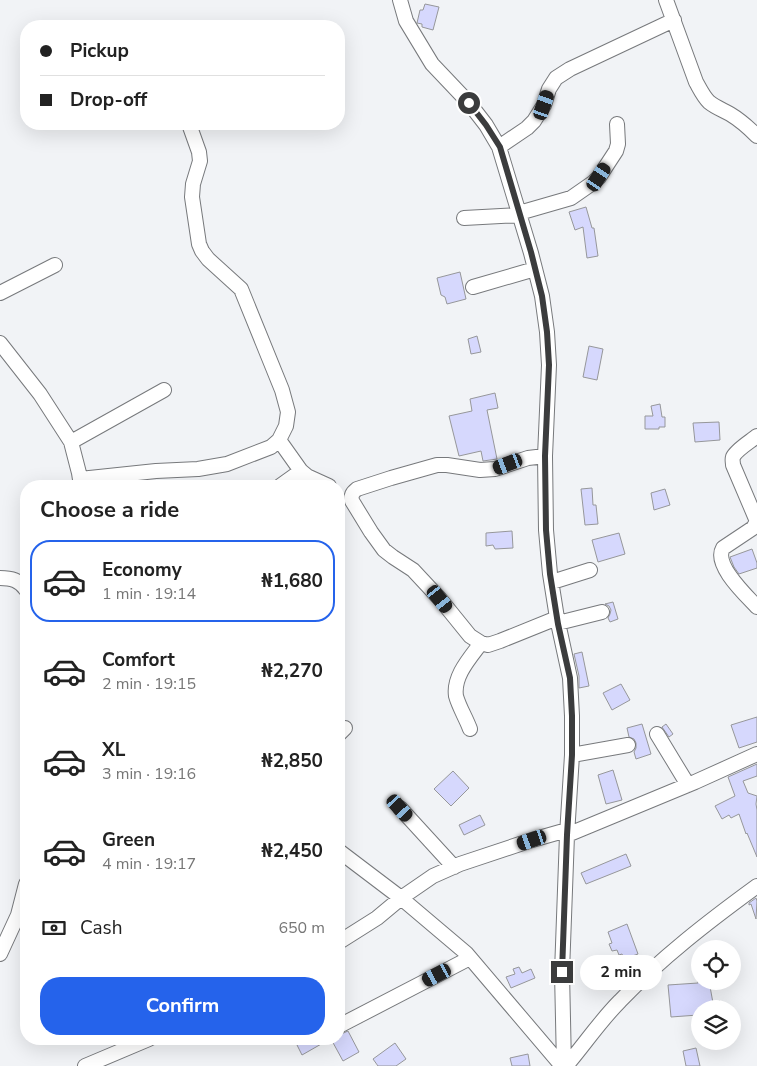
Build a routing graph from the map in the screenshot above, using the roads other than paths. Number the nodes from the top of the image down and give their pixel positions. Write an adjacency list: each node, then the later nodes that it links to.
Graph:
1 (400, 0): 7 (street)
2 (666, 0): 3 (street)
3 (674, 20): 6 (street); 7 (street)
4 (617, 124): 8 (street)
5 (191, 130): 17 (street)
6 (757, 136)
7 (500, 147): 8 (street)
8 (520, 214): 9 (street); 11 (street)
9 (464, 218)
10 (55, 265): 13 (street)
11 (535, 269): 12 (street); 19 (street)
12 (473, 287)
13 (0, 293)
14 (0, 343): 18 (street)
15 (164, 390): 18 (street)
16 (757, 436): 30 (street)
17 (279, 440): 20 (street); 22 (street)
18 (71, 442): 21 (street)
19 (545, 456): 25 (street); 29 (street)
20 (301, 471): 23 (street); 24 (street)
21 (80, 480)
22 (100, 480)
23 (288, 480)
24 (316, 480)
25 (345, 494): 33 (street)
26 (590, 570): 29 (street)
27 (0, 578): 28 (street)
28 (20, 582)
29 (552, 582): 32 (street)
30 (757, 607)
31 (602, 612): 32 (street)
32 (558, 621): 33 (street); 38 (street)
33 (481, 643): 34 (street)
34 (470, 729)
35 (657, 734): 39 (street)
36 (628, 745): 38 (street)
37 (757, 754): 39 (street)
38 (572, 755): 41 (street)
39 (688, 785): 41 (street)
40 (400, 808): 43 (street)
41 (567, 832): 43 (street); 54 (street)
42 (345, 856): 45 (street)
43 (454, 867): 45 (street)
44 (757, 886): 54 (street)
45 (401, 898): 47 (street); 49 (street)
46 (20, 907): 48 (street)
47 (345, 938)
48 (0, 954)
49 (470, 958): 50 (street); 54 (street)
50 (345, 1023)
51 (138, 1045): 52 (street)
52 (112, 1060): 53 (street)
53 (85, 1066)
54 (564, 1066)

